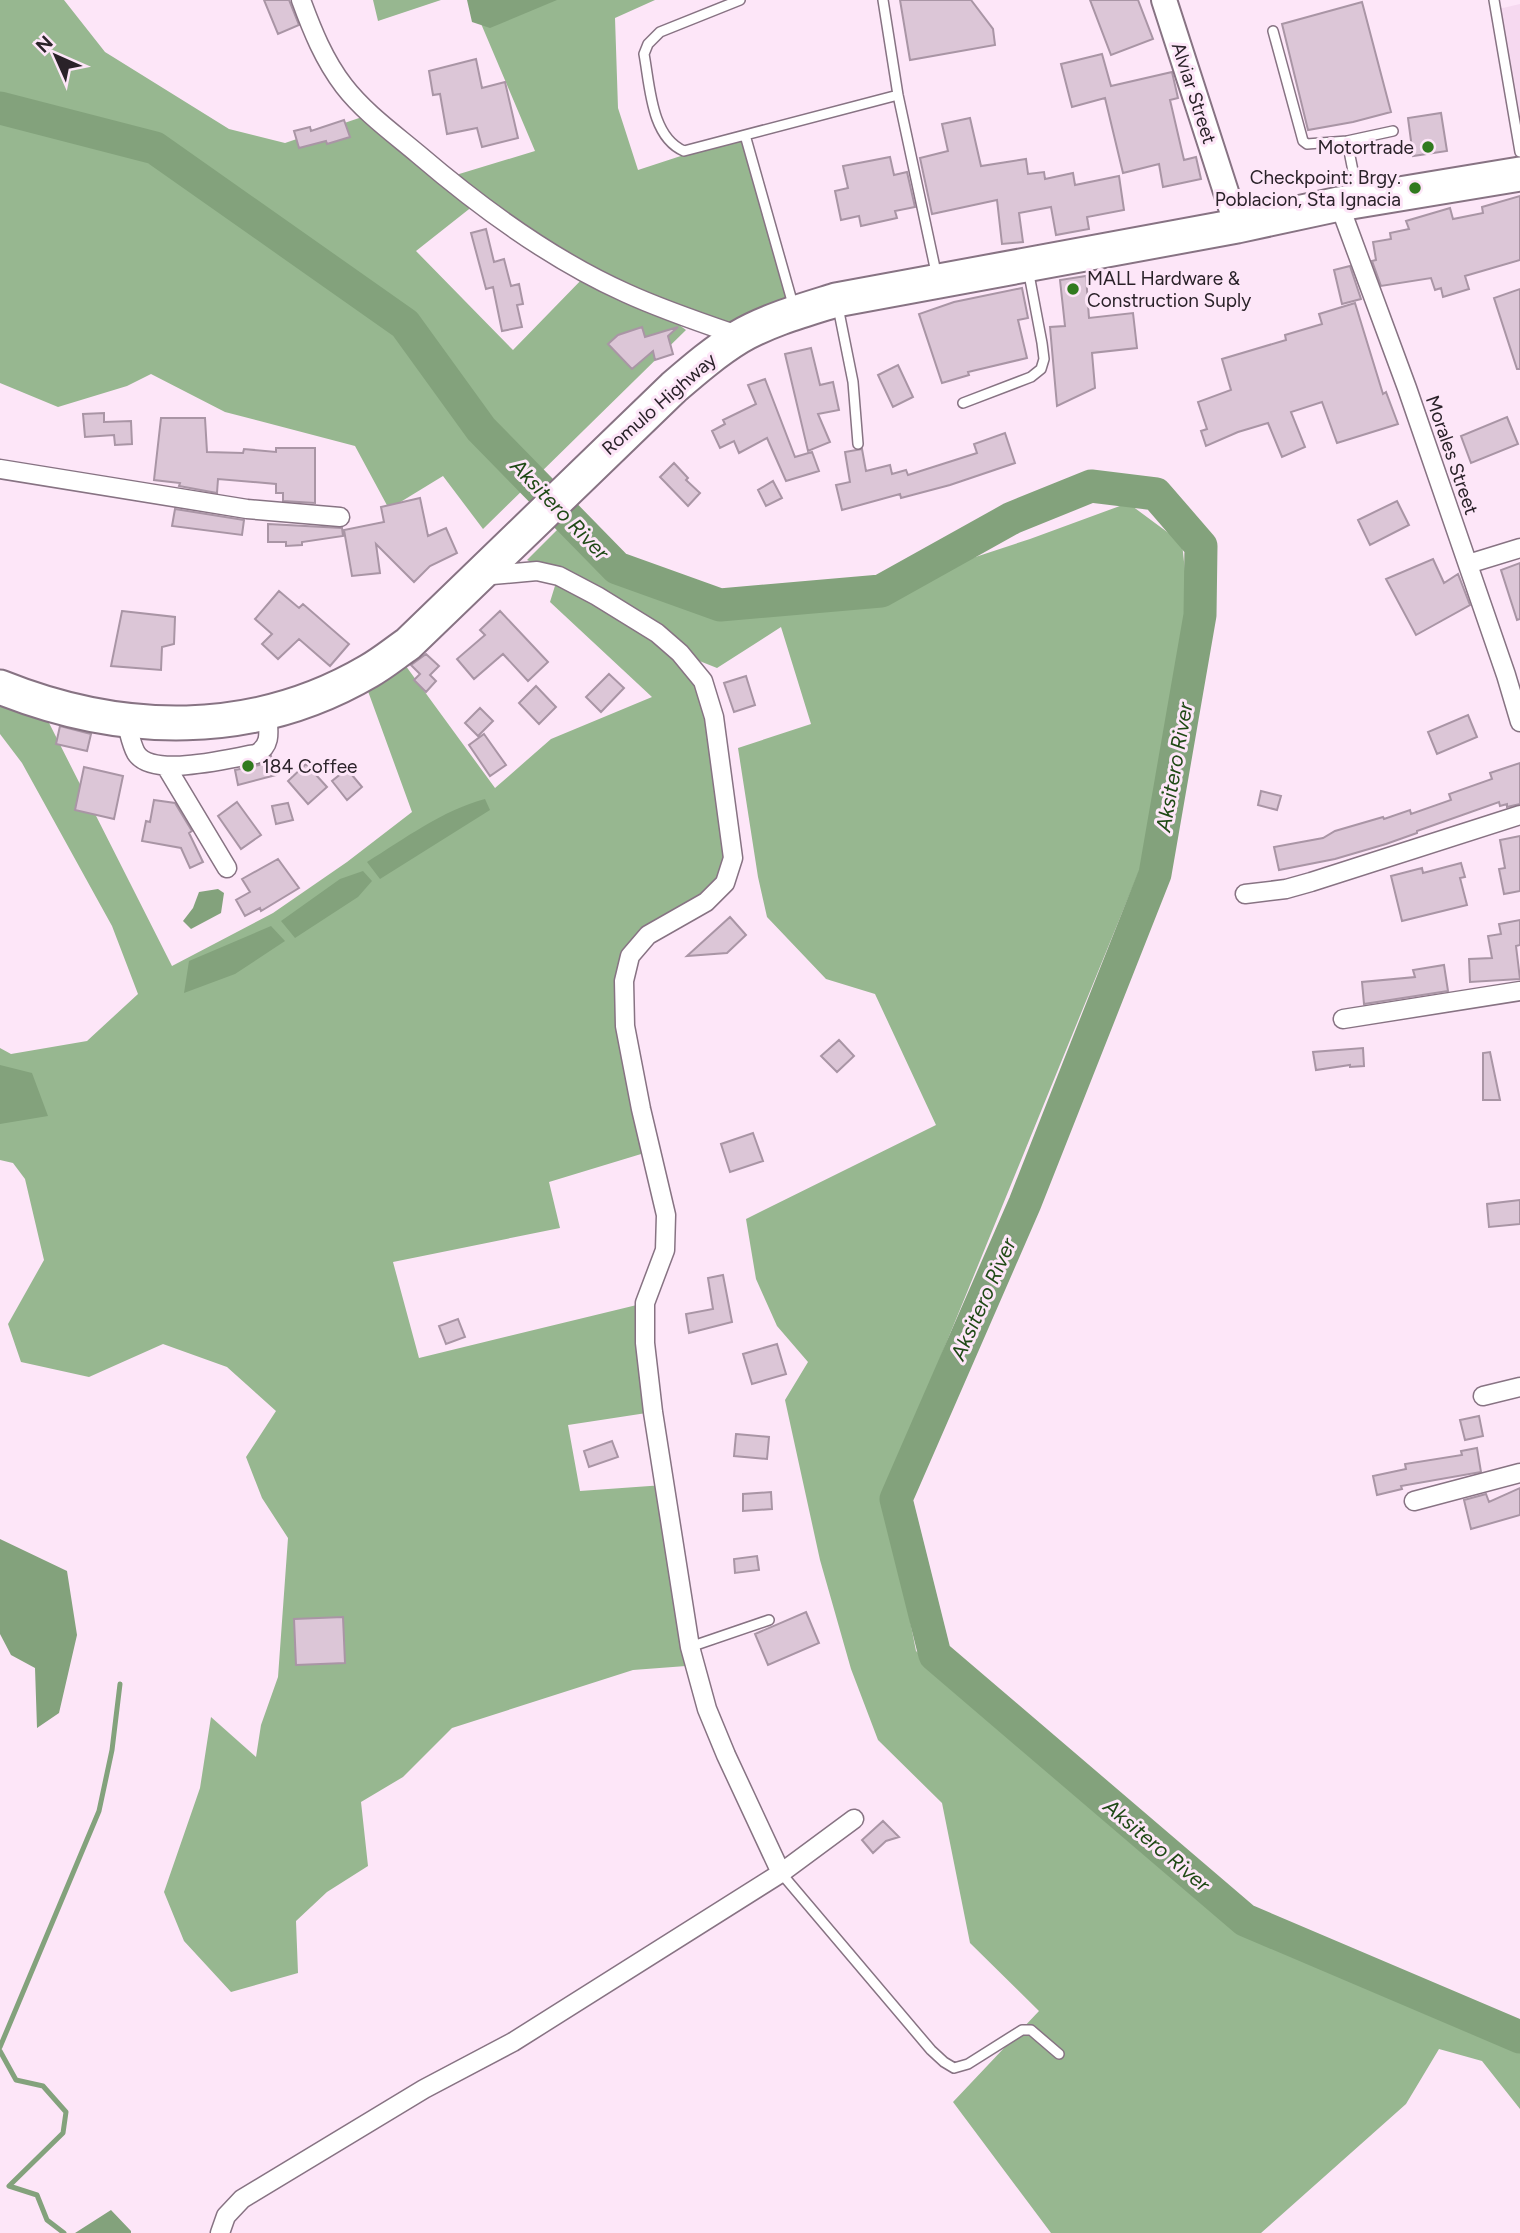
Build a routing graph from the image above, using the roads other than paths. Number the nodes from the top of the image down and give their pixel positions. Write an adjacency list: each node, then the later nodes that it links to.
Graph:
1 (301, 0): 19 (street)
2 (740, 0): 9 (lane)
3 (883, 0): 7 (lane)
4 (1164, 0): 14 (street, Alviar Street)
5 (1494, 0): 11 (lane)
6 (1273, 32): 10 (lane)
7 (898, 95): 9 (lane); 16 (lane)
8 (1393, 131): 10 (lane)
9 (745, 135): 18 (lane)
10 (1347, 141): 13 (lane)
11 (1520, 152)
12 (1520, 174): 13 (highway, Romulo Highway)
13 (1349, 202): 14 (highway, Romulo Highway); 25 (street, Morales Street)
14 (1237, 226): 15 (highway, Romulo Highway)
15 (1027, 264): 16 (highway, Romulo Highway); 20 (lane)
16 (937, 281): 17 (highway, Romulo Highway)
17 (836, 300): 18 (highway, Romulo Highway); 21 (lane)
18 (795, 313): 19 (highway, Romulo Highway)
19 (740, 336): 26 (highway, Romulo Highway)
20 (963, 403)
21 (858, 444)
22 (0, 469): 23 (street)
23 (340, 517)
24 (1520, 548): 25 (street)
25 (1468, 564): 30 (street, Morales Street)
26 (484, 570): 28 (highway, Romulo Highway); 42 (street)
27 (0, 687): 29 (highway, Romulo Highway)
28 (267, 712): 29 (highway, Romulo Highway); 31 (street)
29 (126, 722): 31 (street)
30 (1520, 722)
31 (167, 768): 33 (street)
32 (1520, 815): 34 (street)
33 (227, 868)
34 (1245, 894)
35 (1520, 991): 36 (street)
36 (1343, 1019)
37 (1520, 1387): 38 (street)
38 (1483, 1396)
39 (1520, 1473): 40 (street)
40 (1414, 1501)
41 (769, 1620): 42 (lane)
42 (690, 1647): 44 (street)
43 (854, 1819): 44 (street)
44 (780, 1873): 45 (lane); 46 (street)
45 (1059, 2054)
46 (220, 2233)

